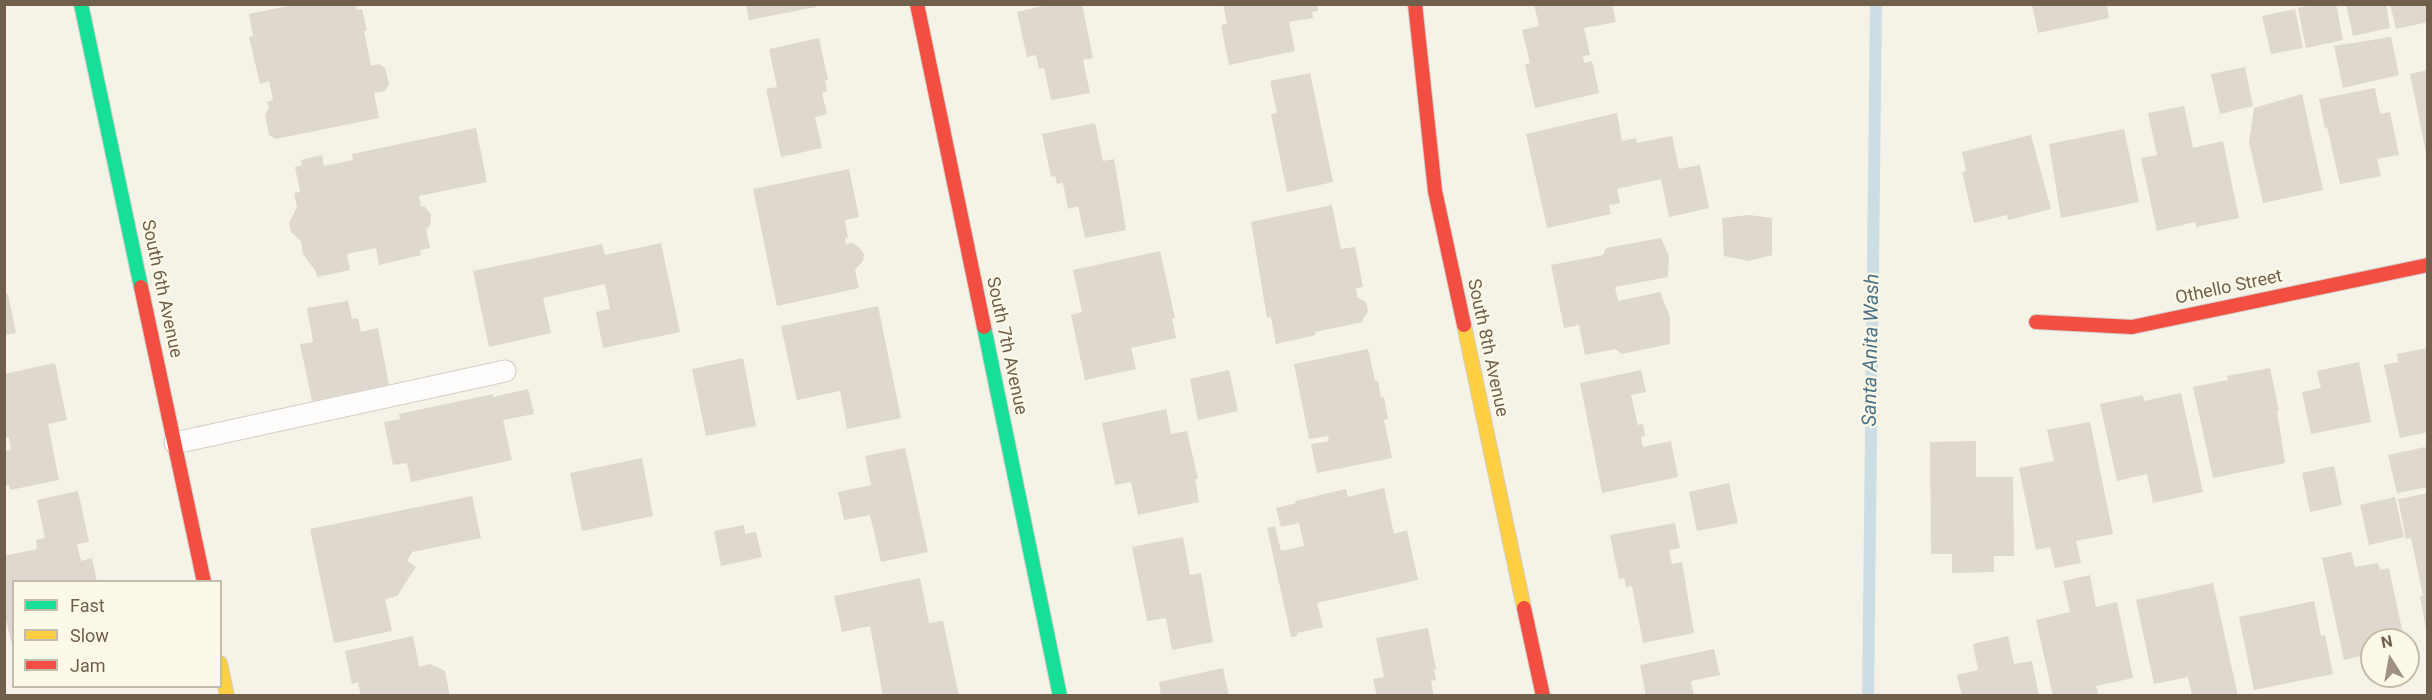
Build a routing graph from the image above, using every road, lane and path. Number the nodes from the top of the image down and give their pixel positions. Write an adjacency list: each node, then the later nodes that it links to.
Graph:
1 (81, 4): 7 (street, South 6th Avenue)
2 (917, 4): 11 (street, South 7th Avenue)
3 (1415, 4): 12 (street, South 8th Avenue)
4 (2427, 264): 5 (street, Othello Street)
5 (2036, 322)
6 (505, 371): 7 (lane)
7 (175, 444): 8 (street, South 6th Avenue)
8 (204, 580)
9 (222, 672): 10 (street)
10 (227, 696)
11 (1060, 696)
12 (1543, 696)

